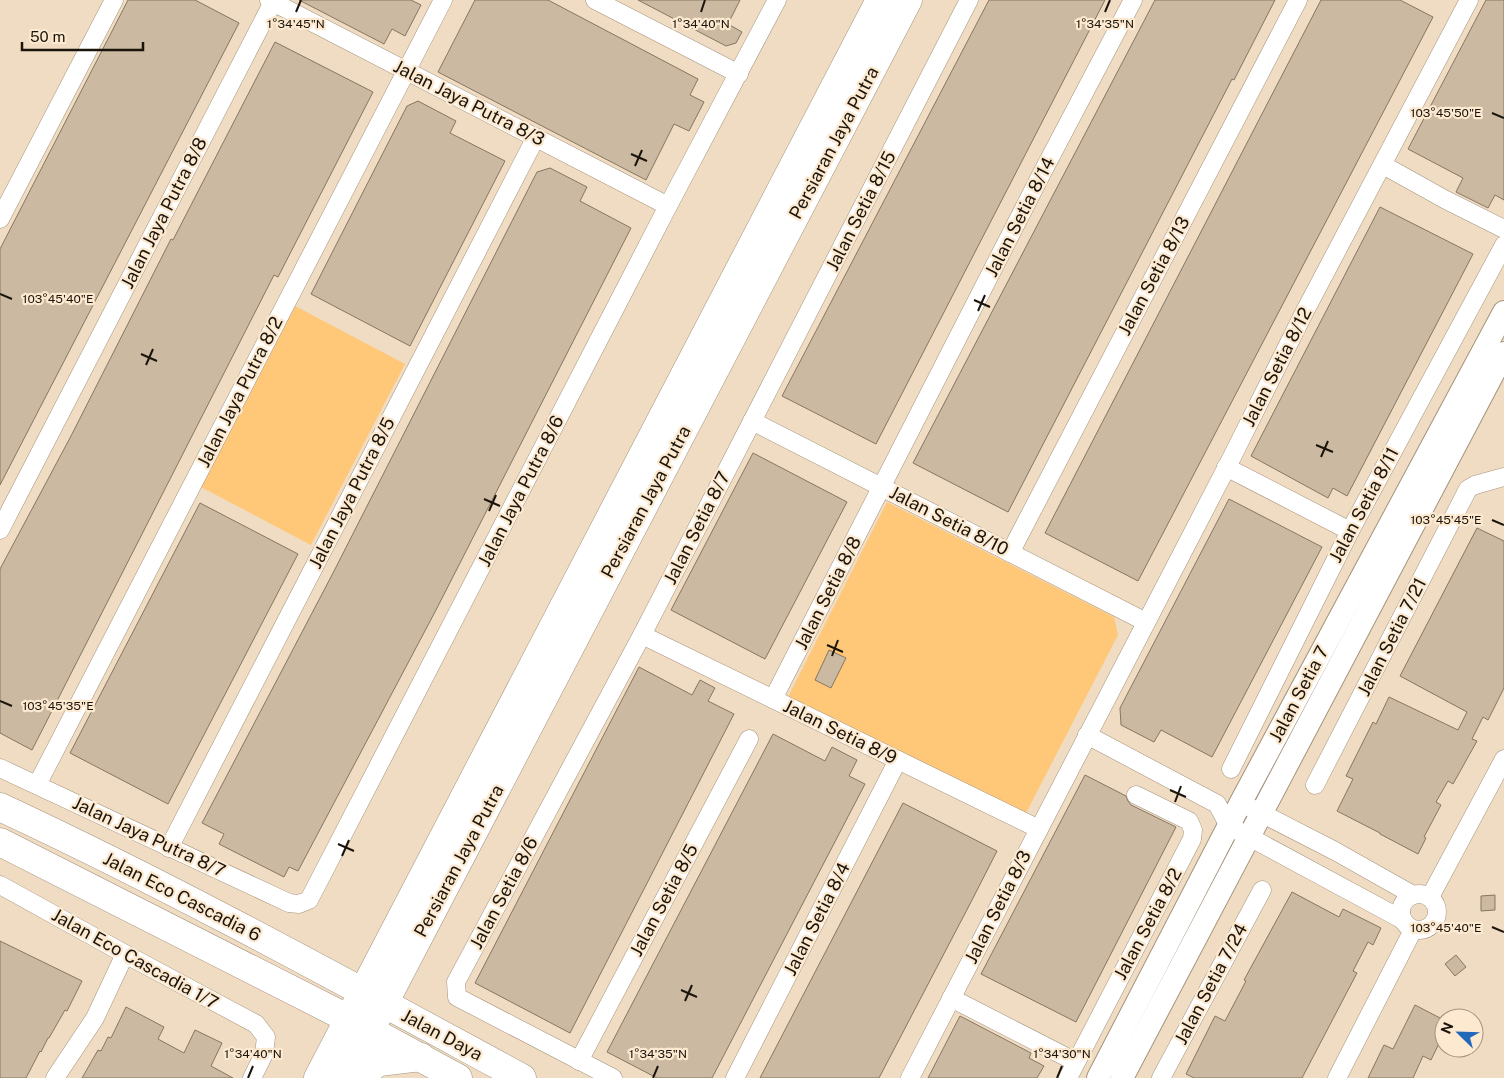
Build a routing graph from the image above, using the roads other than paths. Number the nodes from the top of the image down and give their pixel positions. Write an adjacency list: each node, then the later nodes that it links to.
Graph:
1 (114, 0): 17 (street)
2 (443, 0): 12 (street, Jalan Jaya Putra 8/2)
3 (595, 0): 13 (street)
4 (777, 0): 13 (street, Jalan Jaya Putra 8/6)
5 (880, 0): 57 (main road, Persiaran Jaya Putra)
6 (908, 0): 57 (main road, Persiaran Jaya Putra)
7 (969, 0): 22 (street, Jalan Setia 8/15)
8 (1132, 0): 25 (street, Jalan Setia 8/14)
9 (1298, 0): 28 (street, Jalan Setia 8/13)
10 (1469, 0): 15 (street, Jalan Setia 8/12)
11 (271, 1): 12 (street, Jalan Jaya Putra 8/3); 26 (street, Jalan Jaya Putra 8/8)
12 (407, 71): 14 (street, Jalan Jaya Putra 8/3); 38 (street, Jalan Jaya Putra 8/2)
13 (739, 74): 16 (street, Jalan Jaya Putra 8/6)
14 (536, 137): 16 (street, Jalan Jaya Putra 8/3); 50 (street, Jalan Jaya Putra 8/5)
15 (1383, 165): 18 (street); 23 (street, Jalan Setia 8/12)
16 (668, 206): 55 (street, Jalan Jaya Putra 8/6)
17 (0, 219)
18 (1504, 229)
19 (1504, 245): 27 (street, Jalan Setia 8/11)
20 (1504, 312): 41 (street, Jalan Setia 7)
21 (1504, 353): 44 (street, Jalan Setia 7)
22 (752, 421): 25 (street, Jalan Setia 8/10); 30 (street, Jalan Setia 8/7)
23 (1226, 467): 27 (street); 29 (street, Jalan Setia 8/12)
24 (1504, 477): 39 (street, Jalan Setia 7/21)
25 (882, 487): 28 (street, Jalan Setia 8/10); 31 (street, Jalan Setia 8/8)
26 (0, 530)
27 (1350, 531): 37 (street, Jalan Setia 8/11)
28 (1010, 553): 29 (street, Jalan Setia 8/10)
29 (1146, 622): 32 (street, Jalan Setia 8/12)
30 (642, 635): 31 (street, Jalan Setia 8/9); 66 (street, Jalan Setia 8/6)
31 (774, 699): 35 (street, Jalan Setia 8/9)
32 (1087, 735): 42 (street); 46 (street, Jalan Setia 8/3)
33 (748, 739): 66 (street, Jalan Setia 8/5)
34 (1504, 759): 54 (street)
35 (898, 760): 46 (street, Jalan Setia 8/9); 75 (street, Jalan Setia 8/4)
36 (0, 768): 38 (street, Jalan Jaya Putra 8/7)
37 (1231, 769)
38 (38, 785): 50 (street, Jalan Jaya Putra 8/7)
39 (1315, 785)
40 (1136, 795): 67 (street, Jalan Setia 8/2)
41 (1241, 802): 42 (street); 44 (street); 45 (street, Jalan Setia 7)
42 (1217, 804): 45 (street)
43 (0, 807): 59 (main road, Jalan Eco Cascadia 6)
44 (1262, 814): 47 (street); 48 (street, Jalan Setia 7)
45 (1229, 826): 48 (street); 78 (street, Jalan Setia 7)
46 (1039, 829): 62 (street, Jalan Setia 8/3)
47 (1302, 834): 51 (street); 54 (street)
48 (1250, 836): 51 (street); 79 (street, Jalan Setia 7)
49 (0, 842): 60 (main road, Jalan Eco Cascadia 6)
50 (169, 848): 55 (street, Jalan Jaya Putra 8/7)
51 (1291, 859): 56 (street)
52 (0, 885): 58 (street, Jalan Eco Cascadia 1/7)
53 (1262, 890): 80 (street, Jalan Setia 7/24)
54 (1422, 896): 56 (street); 56 (street)
55 (300, 904)
56 (1408, 925): 81 (street)
57 (404, 939): 59 (main road); 61 (main road, Persiaran Jaya Putra); 64 (main road)
58 (125, 954): 69 (street); 70 (street, Jalan Eco Cascadia 1/7)
59 (312, 965): 61 (main road, Jalan Eco Cascadia 6)
60 (300, 994): 63 (main road, Jalan Eco Cascadia 6); 68 (main road)
61 (374, 998): 63 (main road, Persiaran Jaya Putra); 64 (main road, Jalan Daya)
62 (951, 998): 67 (street); 76 (street, Jalan Setia 8/3)
63 (360, 1024): 65 (main road, Jalan Daya); 68 (main road, Persiaran Jaya Putra)
64 (433, 1030): 73 (main road, Jalan Daya)
65 (421, 1058): 71 (main road); 72 (main road, Jalan Daya)
66 (579, 1061): 74 (street, Jalan Setia 8/6)
67 (1076, 1062): 77 (street, Jalan Setia 8/2)
68 (330, 1072)
69 (55, 1078)
70 (252, 1078)
71 (356, 1078)
72 (458, 1078)
73 (522, 1078)
74 (613, 1078)
75 (735, 1078)
76 (910, 1078)
77 (1068, 1078)
78 (1098, 1078)
79 (1122, 1078)
80 (1161, 1078)
81 (1338, 1078)

